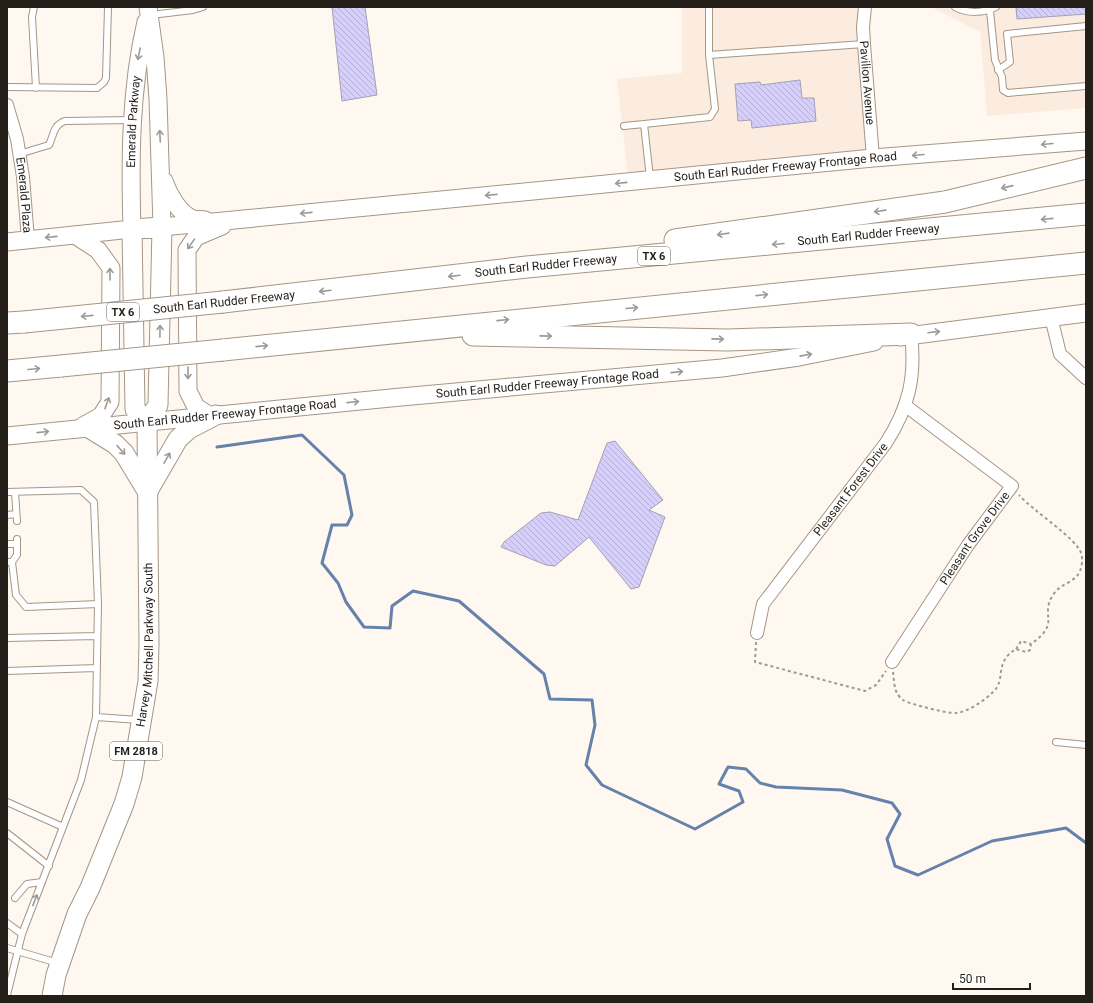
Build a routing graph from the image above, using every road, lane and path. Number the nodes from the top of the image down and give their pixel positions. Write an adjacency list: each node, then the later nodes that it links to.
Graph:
1 (34, 7): 16 (lane)
2 (108, 7): 16 (lane)
3 (203, 7): 8 (lane)
4 (709, 7): 12 (lane)
5 (865, 7): 11 (street, Pavilion Avenue)
6 (955, 7): 9 (lane)
7 (996, 7): 9 (lane)
8 (148, 11): 18 (main road, Emerald Parkway, one-way to 18); 25 (main road, Emerald Parkway, one-way to 8)
9 (990, 11): 13 (lane)
10 (1086, 26): 13 (lane)
11 (864, 44): 12 (lane); 23 (street, Pavilion Avenue)
12 (709, 55): 19 (lane)
13 (998, 70): 14 (lane)
14 (1086, 86)
15 (7, 87): 16 (lane)
16 (36, 88)
17 (7, 105): 22 (street, Emerald Plaza)
18 (134, 120): 22 (lane); 27 (main road, Emerald Parkway)
19 (644, 124): 20 (lane); 26 (lane)
20 (624, 126)
21 (1086, 141): 23 (main road, South Earl Rudder Freeway Frontage Road, one-way to 23)
22 (19, 154): 35 (street, Emerald Plaza)
23 (873, 158): 26 (main road, South Earl Rudder Freeway Frontage Road)
24 (1086, 168): 38 (highway, one-way to 38)
25 (161, 175): 30 (main road); 31 (main road, Emerald Parkway)
26 (651, 180): 29 (main road, South Earl Rudder Freeway Frontage Road, one-way to 29)
27 (131, 187): 32 (main road, Emerald Parkway); 33 (main road)
28 (1086, 214): 38 (highway, South Earl Rudder Freeway / TX 6, one-way to 38)
29 (237, 220): 30 (main road, South Earl Rudder Freeway Frontage Road); 47 (main road, one-way to 47)
30 (220, 221): 31 (main road, South Earl Rudder Freeway Frontage Road)
31 (162, 226): 32 (main road, South Earl Rudder Freeway Frontage Road); 48 (main road, one-way to 31)
32 (132, 229): 33 (main road, South Earl Rudder Freeway Frontage Road); 48 (main road)
33 (94, 233): 34 (main road, South Earl Rudder Freeway Frontage Road)
34 (74, 235): 35 (main road, South Earl Rudder Freeway Frontage Road, one-way to 35); 49 (main road, one-way to 34)
35 (28, 240): 36 (main road, South Earl Rudder Freeway Frontage Road)
36 (7, 242)
37 (1086, 263): 42 (highway, one-way to 37)
38 (527, 267): 41 (highway, South Earl Rudder Freeway / TX 6, one-way to 41, bridge)
39 (1086, 313): 40 (main road, South Earl Rudder Freeway Frontage Road)
40 (1051, 317): 43 (main road, South Earl Rudder Freeway Frontage Road, one-way to 40); 45 (street)
41 (15, 323)
42 (381, 333): 43 (highway, one-way to 43); 44 (highway, one-way to 42, bridge)
43 (912, 334): 46 (street, Pleasant Forest Drive); 47 (main road, South Earl Rudder Freeway Frontage Road, one-way to 43)
44 (7, 371)
45 (1086, 378)
46 (906, 406): 51 (street, Pleasant Grove Drive); 59 (street, Pleasant Forest Drive)
47 (213, 416): 48 (main road, South Earl Rudder Freeway Frontage Road); 54 (main road, one-way to 47)
48 (147, 422): 49 (main road, South Earl Rudder Freeway Frontage Road); 54 (main road, Harvey Mitchell Parkway South / FM 2818)
49 (84, 428): 50 (main road, South Earl Rudder Freeway Frontage Road, one-way to 49); 54 (main road, one-way to 54)
50 (7, 436)
51 (1012, 486): 62 (path); 64 (street, Pleasant Grove Drive)
52 (7, 492): 53 (lane)
53 (15, 492): 55 (lane); 58 (lane)
54 (147, 492): 68 (main road, Harvey Mitchell Parkway South / FM 2818)
55 (7, 515)
56 (7, 544): 57 (lane)
57 (9, 562): 58 (lane)
58 (98, 604): 60 (lane)
59 (757, 633): 64 (path)
60 (97, 636): 61 (lane); 65 (lane)
61 (7, 638)
62 (1031, 644): 63 (path); 63 (path)
63 (1016, 649): 64 (path)
64 (892, 662)
65 (96, 668): 66 (lane); 67 (lane)
66 (7, 671)
67 (96, 718): 68 (lane); 72 (lane)
68 (142, 720): 81 (main road, Harvey Mitchell Parkway South / FM 2818)
69 (1056, 742): 70 (lane)
70 (1086, 745)
71 (7, 802): 72 (lane)
72 (63, 827): 74 (lane)
73 (7, 833): 74 (lane)
74 (49, 866): 75 (lane)
75 (42, 882): 76 (lane); 78 (lane, one-way to 75)
76 (15, 898)
77 (7, 923): 78 (lane)
78 (22, 934): 80 (lane)
79 (7, 948): 80 (lane)
80 (16, 952): 81 (lane); 82 (lane)
81 (60, 963): 83 (main road, Harvey Mitchell Parkway South / FM 2818)
82 (7, 995)
83 (52, 996)

